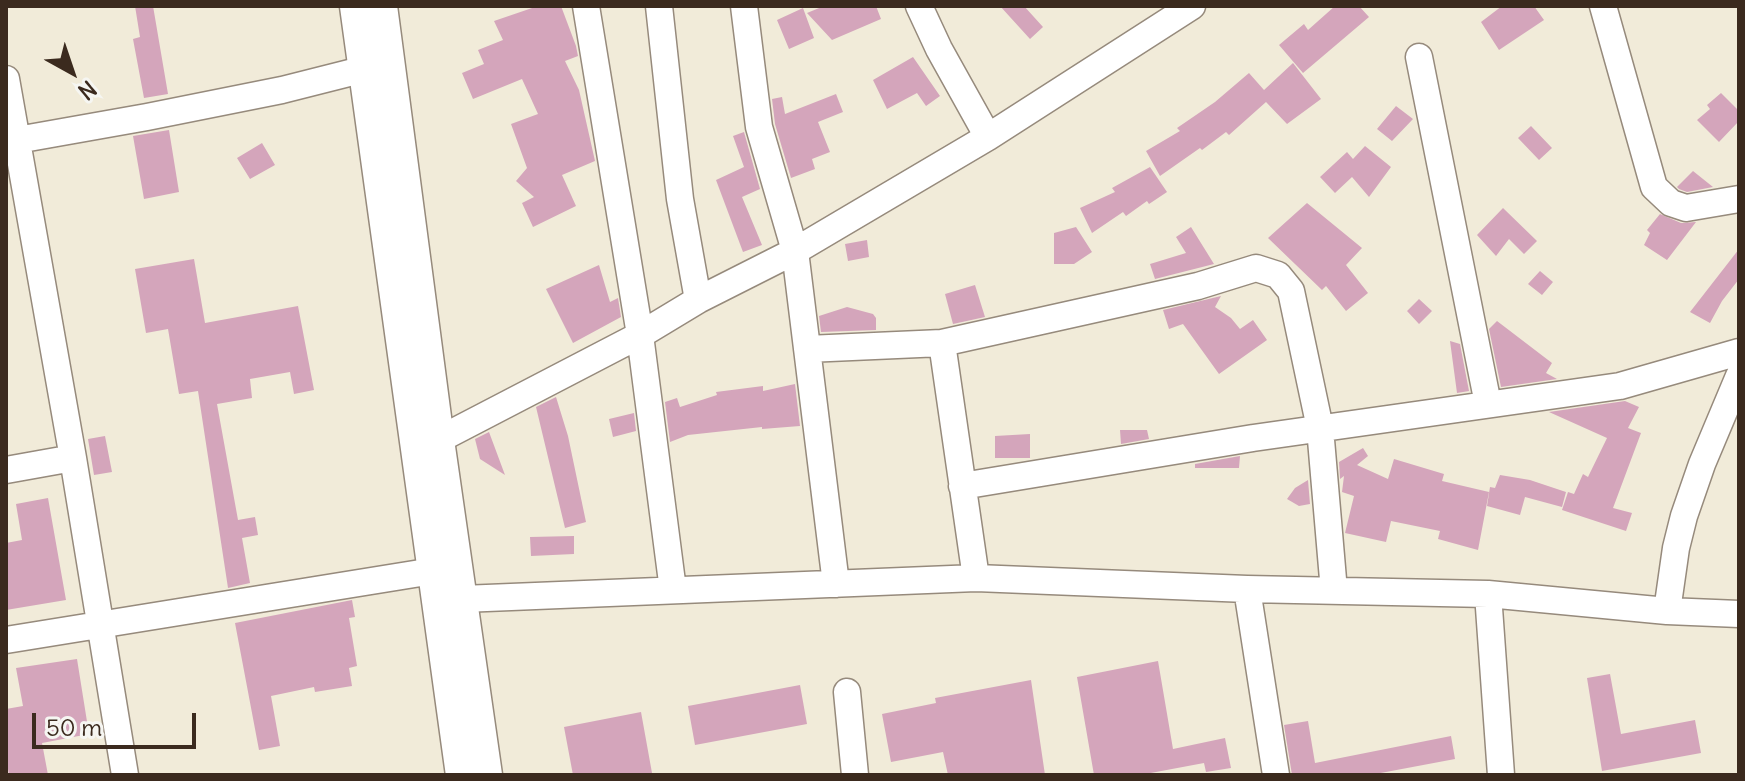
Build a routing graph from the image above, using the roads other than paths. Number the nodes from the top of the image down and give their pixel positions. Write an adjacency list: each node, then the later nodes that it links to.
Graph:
1 (356, 6): 10 (main road)
2 (381, 6): 24 (main road)
3 (586, 6): 17 (street)
4 (659, 6): 16 (street)
5 (744, 6): 15 (street)
6 (919, 6): 12 (street)
7 (1192, 6): 12 (street)
8 (1603, 6): 14 (street)
9 (1419, 57): 22 (street)
10 (365, 69): 13 (street); 28 (main road)
11 (6, 79): 13 (street)
12 (988, 137): 15 (street)
13 (11, 141): 25 (street)
14 (1739, 199)
15 (795, 251): 16 (street); 19 (street)
16 (698, 300): 17 (street)
17 (640, 335): 24 (street); 32 (street)
18 (942, 343): 19 (street); 23 (street); 27 (street)
19 (807, 349): 30 (street)
20 (1739, 352): 22 (street)
21 (1739, 376): 36 (street)
22 (1488, 404): 23 (street)
23 (1320, 428): 27 (street); 33 (street)
24 (438, 440): 35 (main road)
25 (73, 458): 26 (street); 38 (street)
26 (6, 470)
27 (962, 486): 29 (street)
28 (433, 571): 38 (street); 42 (main road)
29 (976, 578): 30 (street); 31 (street)
30 (836, 584): 32 (street)
31 (1247, 589): 33 (street); 45 (street)
32 (673, 590): 35 (street)
33 (1334, 591): 34 (street)
34 (1488, 594): 36 (street); 46 (street)
35 (462, 599): 43 (main road)
36 (1667, 611): 37 (street)
37 (1739, 614)
38 (100, 624): 39 (street); 41 (street)
39 (6, 640)
40 (847, 692): 44 (street)
41 (125, 775)
42 (462, 775)
43 (486, 775)
44 (855, 775)
45 (1276, 775)
46 (1501, 775)

